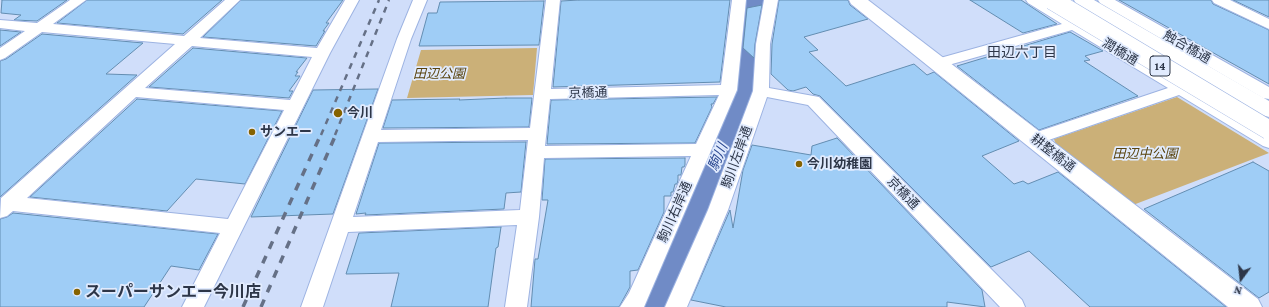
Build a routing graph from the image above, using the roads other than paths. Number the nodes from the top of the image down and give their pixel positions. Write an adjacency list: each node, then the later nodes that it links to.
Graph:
1 (78, 0): 17 (street)
2 (233, 0): 18 (street)
3 (352, 0): 19 (street)
4 (420, 0): 32 (street)
5 (553, 0): 26 (street)
6 (739, 0): 23 (street, 駒川右岸通)
7 (771, 0): 25 (street, 駒川左岸通)
8 (858, 0): 21 (main road, 耕整橋通)
9 (1033, 0): 15 (street, 潤橋通)
10 (1052, 0): 30 (main road, 14, bridge)
11 (1082, 0): 29 (main road, 14)
12 (1105, 0): 27 (street, 触合橋通)
13 (1223, 0): 16 (street)
14 (0, 24): 17 (street)
15 (1074, 25): 21 (street); 22 (street, 潤橋通)
16 (1269, 25)
17 (39, 27): 18 (street); 20 (street)
18 (187, 42): 19 (street); 24 (street)
19 (322, 53): 28 (street)
20 (0, 55)
21 (938, 63): 33 (main road, 耕整橋通)
22 (1181, 89): 33 (street); 34 (street, 潤橋通)
23 (729, 90): 26 (street, 京橋通); 35 (street, 駒川右岸通)
24 (131, 92): 28 (street); 37 (street)
25 (761, 92): 45 (street, 駒川左岸通); 46 (street, 京橋通)
26 (542, 94): 31 (street)
27 (1269, 94)
28 (295, 106): 40 (street)
29 (1269, 110)
30 (1269, 130)
31 (538, 134): 32 (street); 36 (street)
32 (370, 136): 39 (street)
33 (1034, 139): 47 (main road, 耕整橋通)
34 (1269, 142)
35 (703, 150): 36 (street); 44 (street, 駒川右岸通)
36 (536, 152): 38 (street)
37 (4, 207): 40 (street)
38 (528, 217): 39 (street); 43 (street)
39 (340, 226): 42 (street)
40 (234, 227): 41 (street)
41 (193, 307)
42 (312, 307)
43 (516, 307)
44 (631, 307)
45 (676, 307)
46 (1014, 307)
47 (1248, 307)

